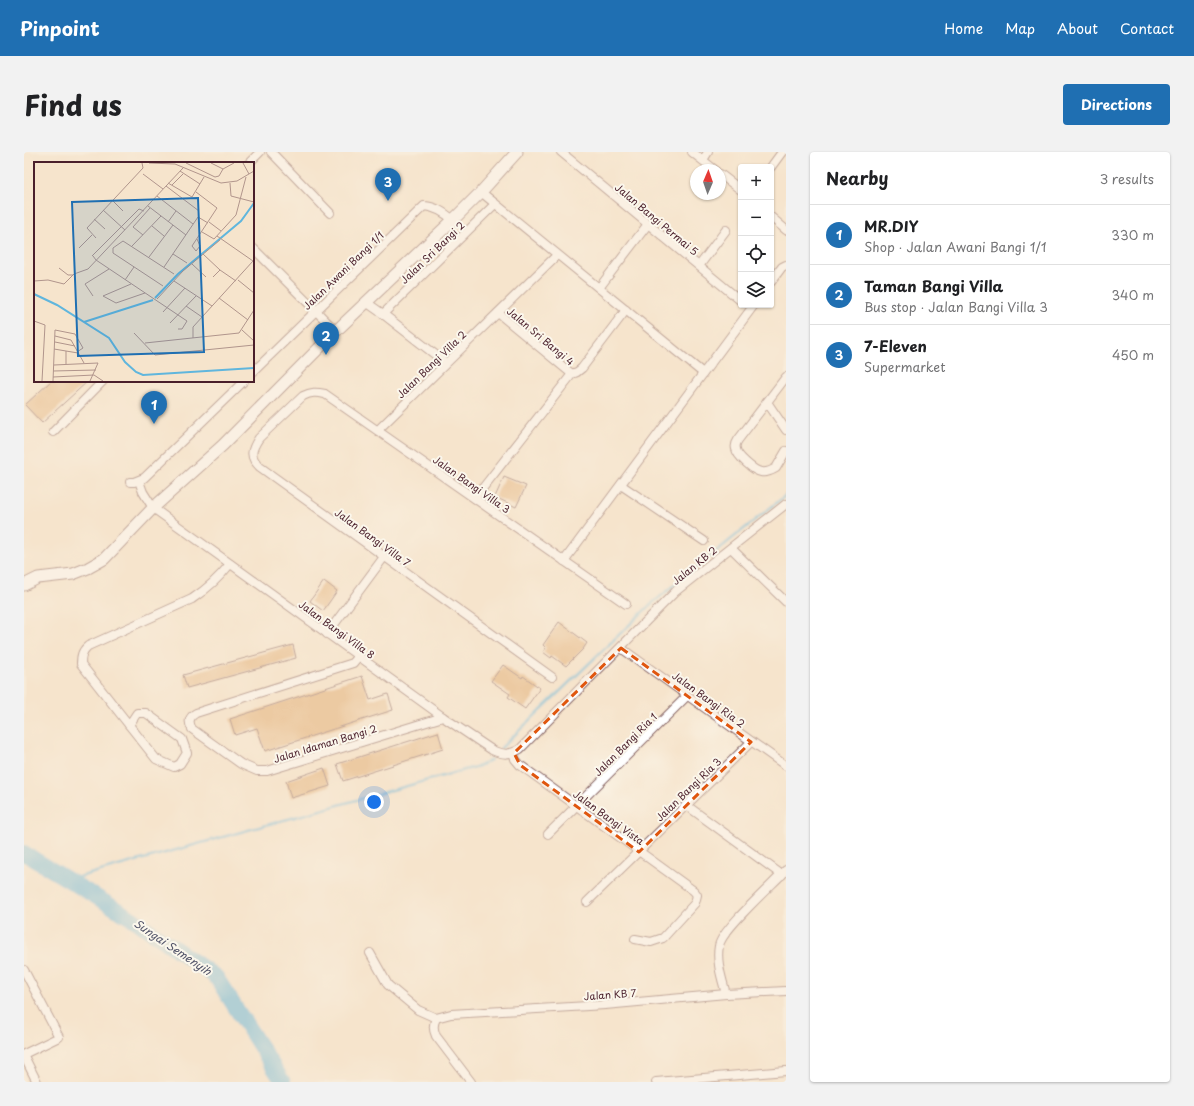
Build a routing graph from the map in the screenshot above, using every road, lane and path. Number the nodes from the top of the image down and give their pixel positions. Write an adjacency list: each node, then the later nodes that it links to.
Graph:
1 (260, 152): 9 (street)
2 (271, 152): 16 (street)
3 (517, 152): 14 (street)
4 (561, 152): 19 (street, Jalan Bangi Permai 5)
5 (692, 152): 8 (street)
6 (708, 152): 8 (street)
7 (782, 152): 11 (street)
8 (703, 160): 10 (street)
9 (250, 162)
10 (708, 164)
11 (773, 164)
12 (726, 179): 13 (street)
13 (738, 188)
14 (481, 192): 15 (street); 17 (street)
15 (495, 204): 23 (street); 34 (street, Jalan Sri Bangi 2)
16 (330, 212)
17 (453, 220): 29 (street); 32 (street, Jalan Awani Bangi 1/1)
18 (774, 220): 21 (street)
19 (648, 224): 25 (street, Jalan Bangi Permai 5); 27 (street)
20 (726, 230): 25 (street)
21 (786, 230)
22 (254, 249): 32 (street)
23 (557, 255): 27 (street); 33 (street, Jalan Bangi Villa 2)
24 (786, 265): 26 (street)
25 (698, 266): 28 (street, Jalan Bangi Permai 5)
26 (774, 278)
27 (599, 288): 31 (street)
28 (738, 299)
29 (366, 302): 34 (street); 35 (street)
30 (749, 308): 38 (street)
31 (626, 310): 38 (street); 39 (street)
32 (315, 311): 35 (street); 37 (street, Jalan Awani Bangi 1/1)
33 (498, 313): 36 (street, Jalan Bangi Villa 2); 39 (street, Jalan Sri Bangi 4)
34 (383, 314): 36 (street)
35 (336, 331): 54 (street)
36 (446, 363): 45 (street, Jalan Bangi Villa 2)
37 (254, 371)
38 (703, 373): 51 (street)
39 (572, 374): 52 (street)
40 (786, 377): 44 (street)
41 (102, 382): 47 (street)
42 (243, 382): 49 (street)
43 (303, 396): 45 (street, Jalan Bangi Villa 3); 57 (street, Jalan Bangi Villa 7)
44 (767, 402): 46 (street); 48 (street)
45 (378, 430): 52 (street, Jalan Bangi Villa 3)
46 (786, 430)
47 (53, 432)
48 (786, 451)
49 (139, 481): 50 (street); 54 (street)
50 (130, 482)
51 (621, 485): 55 (street); 58 (street)
52 (475, 498): 58 (street, Jalan Bangi Villa 3)
53 (786, 504): 56 (street, Jalan KB 2)
54 (153, 508): 59 (street, Jalan Bangi Villa 8); 60 (street)
55 (704, 541)
56 (731, 548): 61 (street); 64 (street, Jalan KB 2)
57 (384, 557): 63 (street); 66 (street, Jalan Bangi Villa 7)
58 (564, 561): 62 (street, Jalan Bangi Villa 3)
59 (230, 564): 63 (street, Jalan Bangi Villa 8); 69 (street)
60 (24, 585)
61 (786, 602)
62 (626, 604)
63 (327, 634): 65 (street, Jalan Bangi Villa 8)
64 (621, 648): 67 (street, Jalan Bangi Ria 2); 71 (street, Jalan KB 2)
65 (358, 657): 68 (street, Jalan Bangi Villa 8); 68 (street, Jalan Idaman Bangi 2)
66 (552, 677)
67 (687, 696): 70 (street, Jalan Bangi Ria 2); 74 (street, Jalan Bangi Ria 1)
68 (442, 717): 71 (street, Jalan Bangi Villa 8)
69 (130, 725): 69 (street)
70 (751, 742): 72 (street, Jalan Bangi Ria 2); 73 (street, Jalan Bangi Ria 3)
71 (514, 753): 74 (street, Jalan Bangi Vista)
72 (786, 766)
73 (686, 805): 76 (street, Jalan Bangi Ria 3); 77 (street)
74 (577, 806): 75 (street, Jalan Bangi Ria 1); 76 (street, Jalan Bangi Vista)
75 (548, 834)
76 (639, 852): 78 (street, Jalan Bangi Ria 3); 79 (street, Jalan Bangi Vista)
77 (784, 873): 83 (street)
78 (587, 902)
79 (636, 939)
80 (370, 953): 84 (street)
81 (24, 970): 85 (street)
82 (786, 991): 83 (street, Jalan KB 7)
83 (726, 994): 84 (street, Jalan KB 7)
84 (436, 1018): 88 (street)
85 (25, 1058): 87 (street)
86 (786, 1071): 89 (street)
87 (37, 1082)
88 (471, 1082)
89 (656, 1082)

